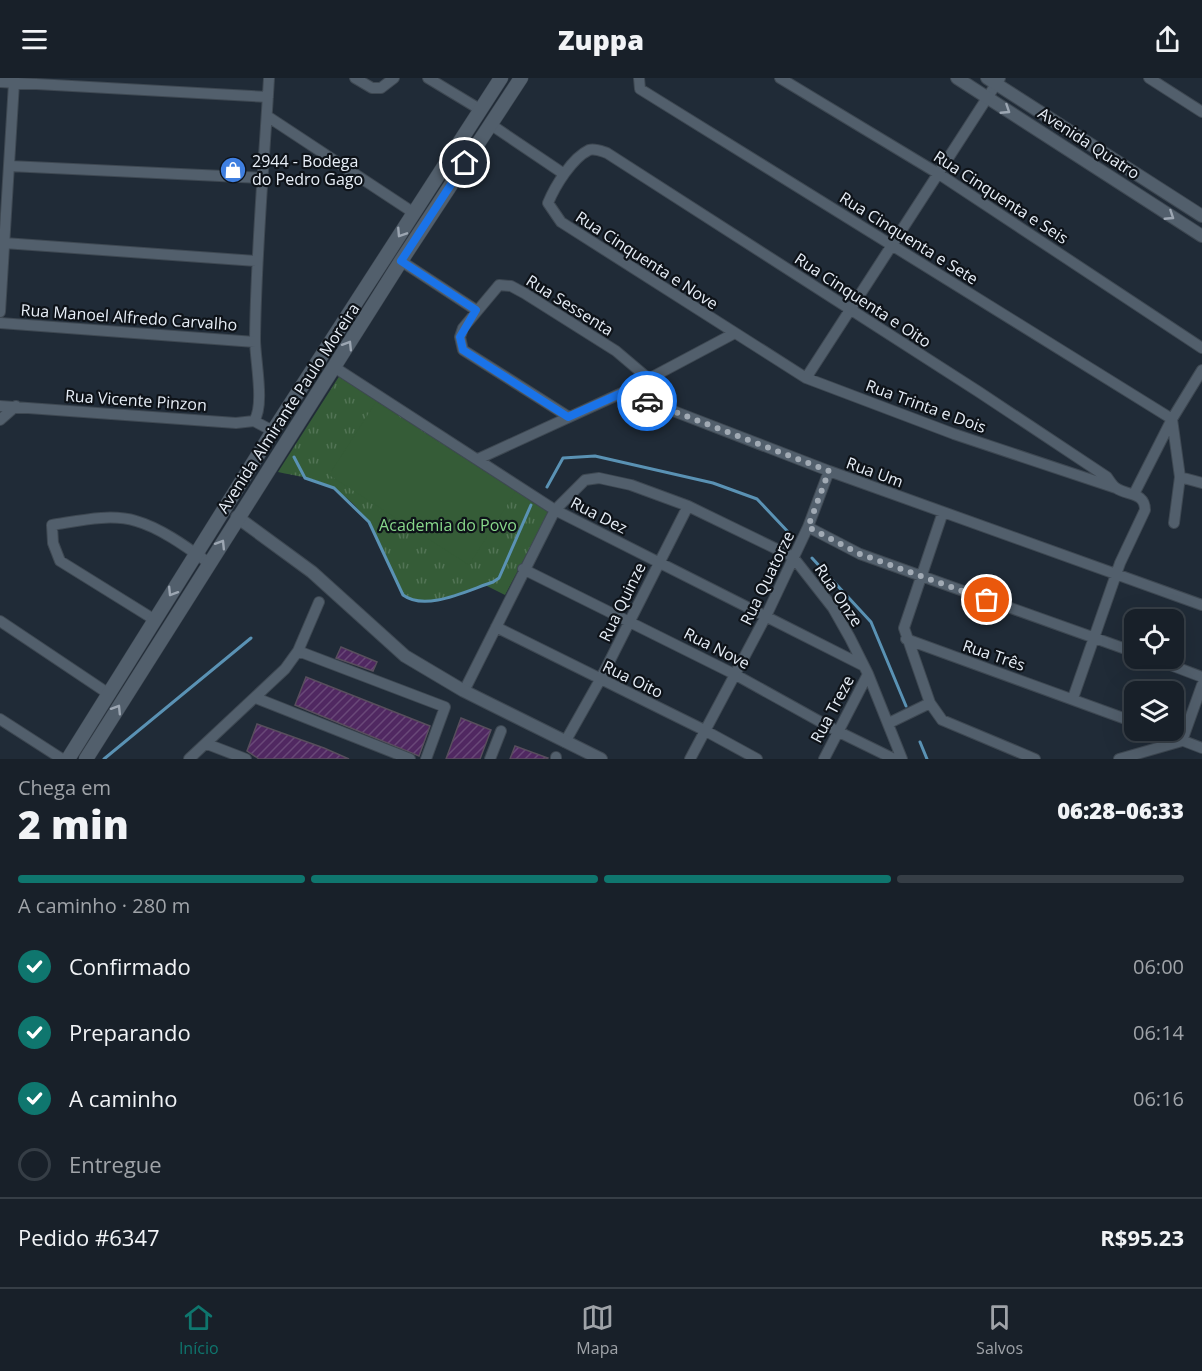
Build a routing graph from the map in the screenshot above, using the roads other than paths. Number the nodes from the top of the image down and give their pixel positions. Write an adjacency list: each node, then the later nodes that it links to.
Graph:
1 (269, 78): 14 (street)
2 (355, 78): 3 (street)
3 (394, 78)
4 (428, 78): 16 (street)
5 (501, 78): 16 (main road, Avenida Almirante Paulo Moreira)
6 (521, 78): 19 (main road, Avenida Almirante Paulo Moreira)
7 (639, 78): 28 (street, Rua Cinquenta e Sete)
8 (780, 78): 22 (street, Rua Cinquenta e Seis)
9 (957, 78): 15 (street, Avenida Quatro)
10 (1149, 78): 17 (street)
11 (994, 80): 15 (street); 25 (street, Avenida Quatro)
12 (0, 82): 13 (street)
13 (15, 83): 14 (street); 20 (street)
14 (268, 97): 18 (street)
15 (987, 98): 22 (street); 26 (street, Avenida Quatro, one-way to 26)
16 (481, 110): 24 (main road, Avenida Almirante Paulo Moreira)
17 (1202, 112)
18 (267, 116): 23 (street); 24 (street)
19 (490, 124): 21 (street); 30 (main road, Avenida Almirante Paulo Moreira)
20 (9, 166): 23 (street); 27 (street)
21 (564, 174): 32 (street, Rua Cinquenta e Oito); 35 (street, Rua Cinquenta e Nove)
22 (939, 174): 28 (street); 37 (street, Rua Cinquenta e Seis)
23 (264, 178): 29 (street)
24 (414, 213): 49 (main road, Avenida Almirante Paulo Moreira, one-way to 49)
25 (1202, 216)
26 (1202, 236)
27 (4, 243): 29 (street); 33 (street)
28 (893, 245): 32 (street); 46 (street, Rua Cinquenta e Sete)
29 (257, 261): 36 (street)
30 (401, 261): 31 (street); 38 (main road, Avenida Almirante Paulo Moreira, one-way to 30)
31 (476, 310): 41 (street, Rua Sessenta); 45 (street)
32 (851, 311): 40 (street); 54 (street, Rua Cinquenta e Oito)
33 (0, 312)
34 (0, 323): 36 (street, Rua Manoel Alfredo Carvalho)
35 (733, 334): 40 (street, Rua Trinta e Dois); 41 (street)
36 (255, 342): 48 (street)
37 (1202, 348)
38 (334, 367): 50 (street, Rua Dez); 59 (main road, Avenida Almirante Paulo Moreira)
39 (1202, 370): 46 (street)
40 (807, 378): 54 (street, Rua Trinta e Dois)
41 (649, 379): 42 (street)
42 (624, 392): 45 (street); 51 (street, Rua Um)
43 (0, 406): 44 (street, Rua Vicente Pinzon)
44 (16, 406): 47 (street); 48 (street, Rua Vicente Pinzon)
45 (568, 417): 50 (street)
46 (1172, 419): 52 (street); 55 (street)
47 (0, 420)
48 (254, 421): 49 (street)
49 (273, 431): 62 (main road, Avenida Almirante Paulo Moreira)
50 (478, 459): 57 (street, Rua Dez)
51 (829, 471): 58 (street, Rua Um); 61 (street, Rua Quatorze)
52 (1180, 477): 53 (street); 60 (street)
53 (1202, 483)
54 (1116, 488): 55 (street, Rua Cinquenta e Oito)
55 (1134, 494): 67 (street, Rua Cinquenta e Oito)
56 (688, 506): 57 (street, Rua Onze); 63 (street, Rua Onze); 64 (street, Rua Quinze)
57 (555, 510): 64 (street, Rua Dez); 66 (street)
58 (943, 512): 67 (street, Rua Um); 68 (street)
59 (237, 517): 65 (main road, Avenida Almirante Paulo Moreira, one-way to 59); 86 (street)
60 (1174, 523)
61 (808, 527): 63 (street, Rua Quatorze); 68 (street)
62 (196, 554): 65 (street); 72 (main road, Avenida Almirante Paulo Moreira, one-way to 72); 72 (street)
63 (793, 557): 71 (street, Rua Quatorze); 81 (street, Rua Onze)
64 (659, 561): 71 (street, Rua Dez); 74 (street, Rua Quinze)
65 (209, 563): 104 (main road, Avenida Almirante Paulo Moreira, one-way to 65)
66 (523, 569): 74 (street, Rua Nove); 75 (street)
67 (1118, 573): 70 (street, Rua Um); 76 (street)
68 (920, 577): 76 (street); 77 (street)
69 (319, 602): 79 (street)
70 (1202, 605)
71 (766, 616): 81 (street, Rua Dez); 82 (street, Rua Quatorze)
72 (155, 620): 87 (main road, Avenida Almirante Paulo Moreira)
73 (0, 621): 87 (street)
74 (630, 621): 82 (street, Rua Nove); 84 (street, Rua Quinze)
75 (496, 627): 84 (street, Rua Oito); 86 (street)
76 (1094, 638): 78 (street); 89 (street)
77 (906, 639): 89 (street, Rua Três); 90 (street)
78 (1124, 648)
79 (298, 651): 88 (street); 108 (street)
80 (1183, 669): 83 (street)
81 (866, 670): 93 (street, Rua Onze); 96 (street, Rua Treze)
82 (736, 675): 94 (street, Rua Quatorze); 96 (street, Rua Nove)
83 (1202, 676)
84 (600, 680): 94 (street, Rua Oito); 99 (street, Rua Quinze)
85 (1202, 685): 97 (street)
86 (464, 691): 99 (street)
87 (109, 694): 103 (main road, Avenida Almirante Paulo Moreira)
88 (256, 698): 100 (street); 107 (street)
89 (1073, 698): 92 (street, Rua Três)
90 (930, 703): 93 (street); 116 (street)
91 (0, 718): 102 (street)
92 (1124, 718)
93 (889, 723): 115 (street, Rua Onze)
94 (704, 730): 111 (street, Rua Quatorze); 112 (street, Rua Oito)
95 (501, 731): 109 (street)
96 (837, 731): 113 (street, Rua Treze); 114 (street, Rua Nove)
97 (1184, 735)
98 (1182, 741): 101 (street); 117 (street)
99 (565, 742): 110 (street)
100 (207, 744): 105 (street); 106 (street)
101 (1202, 748)
102 (62, 759)
103 (68, 759)
104 (86, 759)
105 (189, 759)
106 (246, 759)
107 (410, 759)
108 (426, 759)
109 (490, 759)
110 (601, 759)
111 (690, 759)
112 (757, 759)
113 (824, 759)
114 (894, 759)
115 (902, 759)
116 (1035, 759)
117 (1119, 759)

